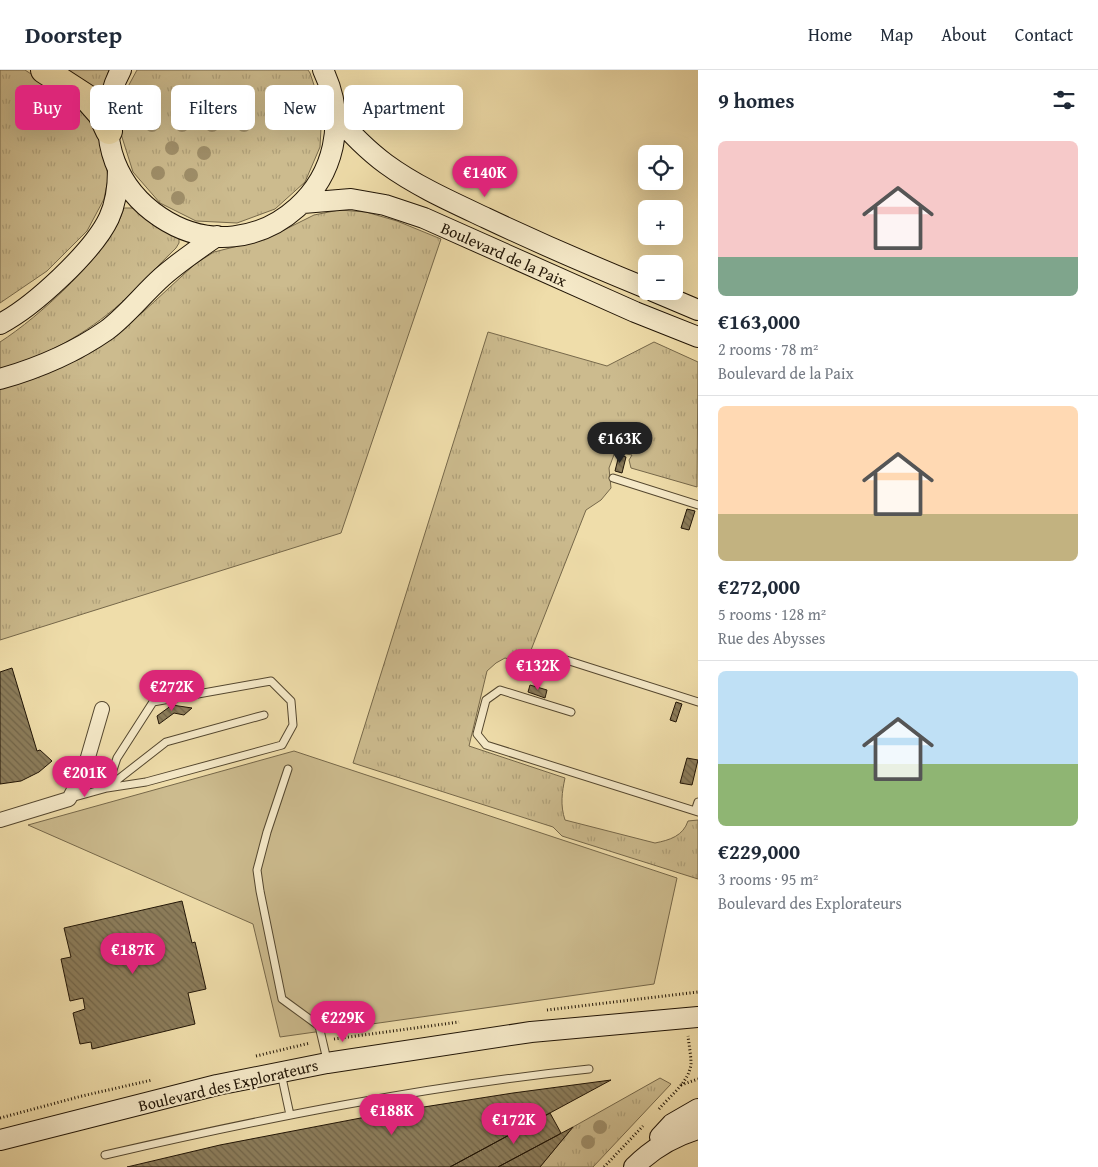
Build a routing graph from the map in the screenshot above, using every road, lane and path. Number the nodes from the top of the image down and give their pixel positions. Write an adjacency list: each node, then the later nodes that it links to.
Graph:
1 (44, 70): 5 (highway)
2 (122, 70): 5 (main road)
3 (323, 70): 4 (main road)
4 (336, 117): 7 (main road); 9 (main road)
5 (109, 131): 6 (main road)
6 (118, 170): 8 (main road); 12 (main road)
7 (303, 203): 8 (main road); 13 (main road, Boulevard de la Paix)
8 (217, 236): 14 (main road)
9 (638, 285)
10 (674, 300): 11 (main road)
11 (698, 310)
12 (0, 324)
13 (698, 337)
14 (0, 379)
15 (613, 478): 16 (lane)
16 (698, 505)
17 (560, 658): 18 (lane)
18 (698, 702)
19 (102, 709): 24 (street)
20 (571, 712): 26 (lane)
21 (264, 715): 23 (lane)
22 (288, 769): 30 (lane)
23 (107, 788): 23 (lane); 24 (lane)
24 (68, 799): 27 (street)
25 (698, 802): 26 (lane)
26 (696, 812)
27 (0, 820)
28 (698, 992): 29 (path)
29 (692, 1017): 30 (main road, Boulevard des Explorateurs); 33 (path)
30 (327, 1063): 32 (main road, Boulevard des Explorateurs)
31 (589, 1068): 35 (lane)
32 (281, 1072): 35 (lane); 37 (main road, Boulevard des Explorateurs)
33 (698, 1079)
34 (698, 1109): 39 (main road)
35 (290, 1115): 38 (lane)
36 (698, 1129): 39 (main road)
37 (0, 1140)
38 (105, 1155)
39 (639, 1162)

